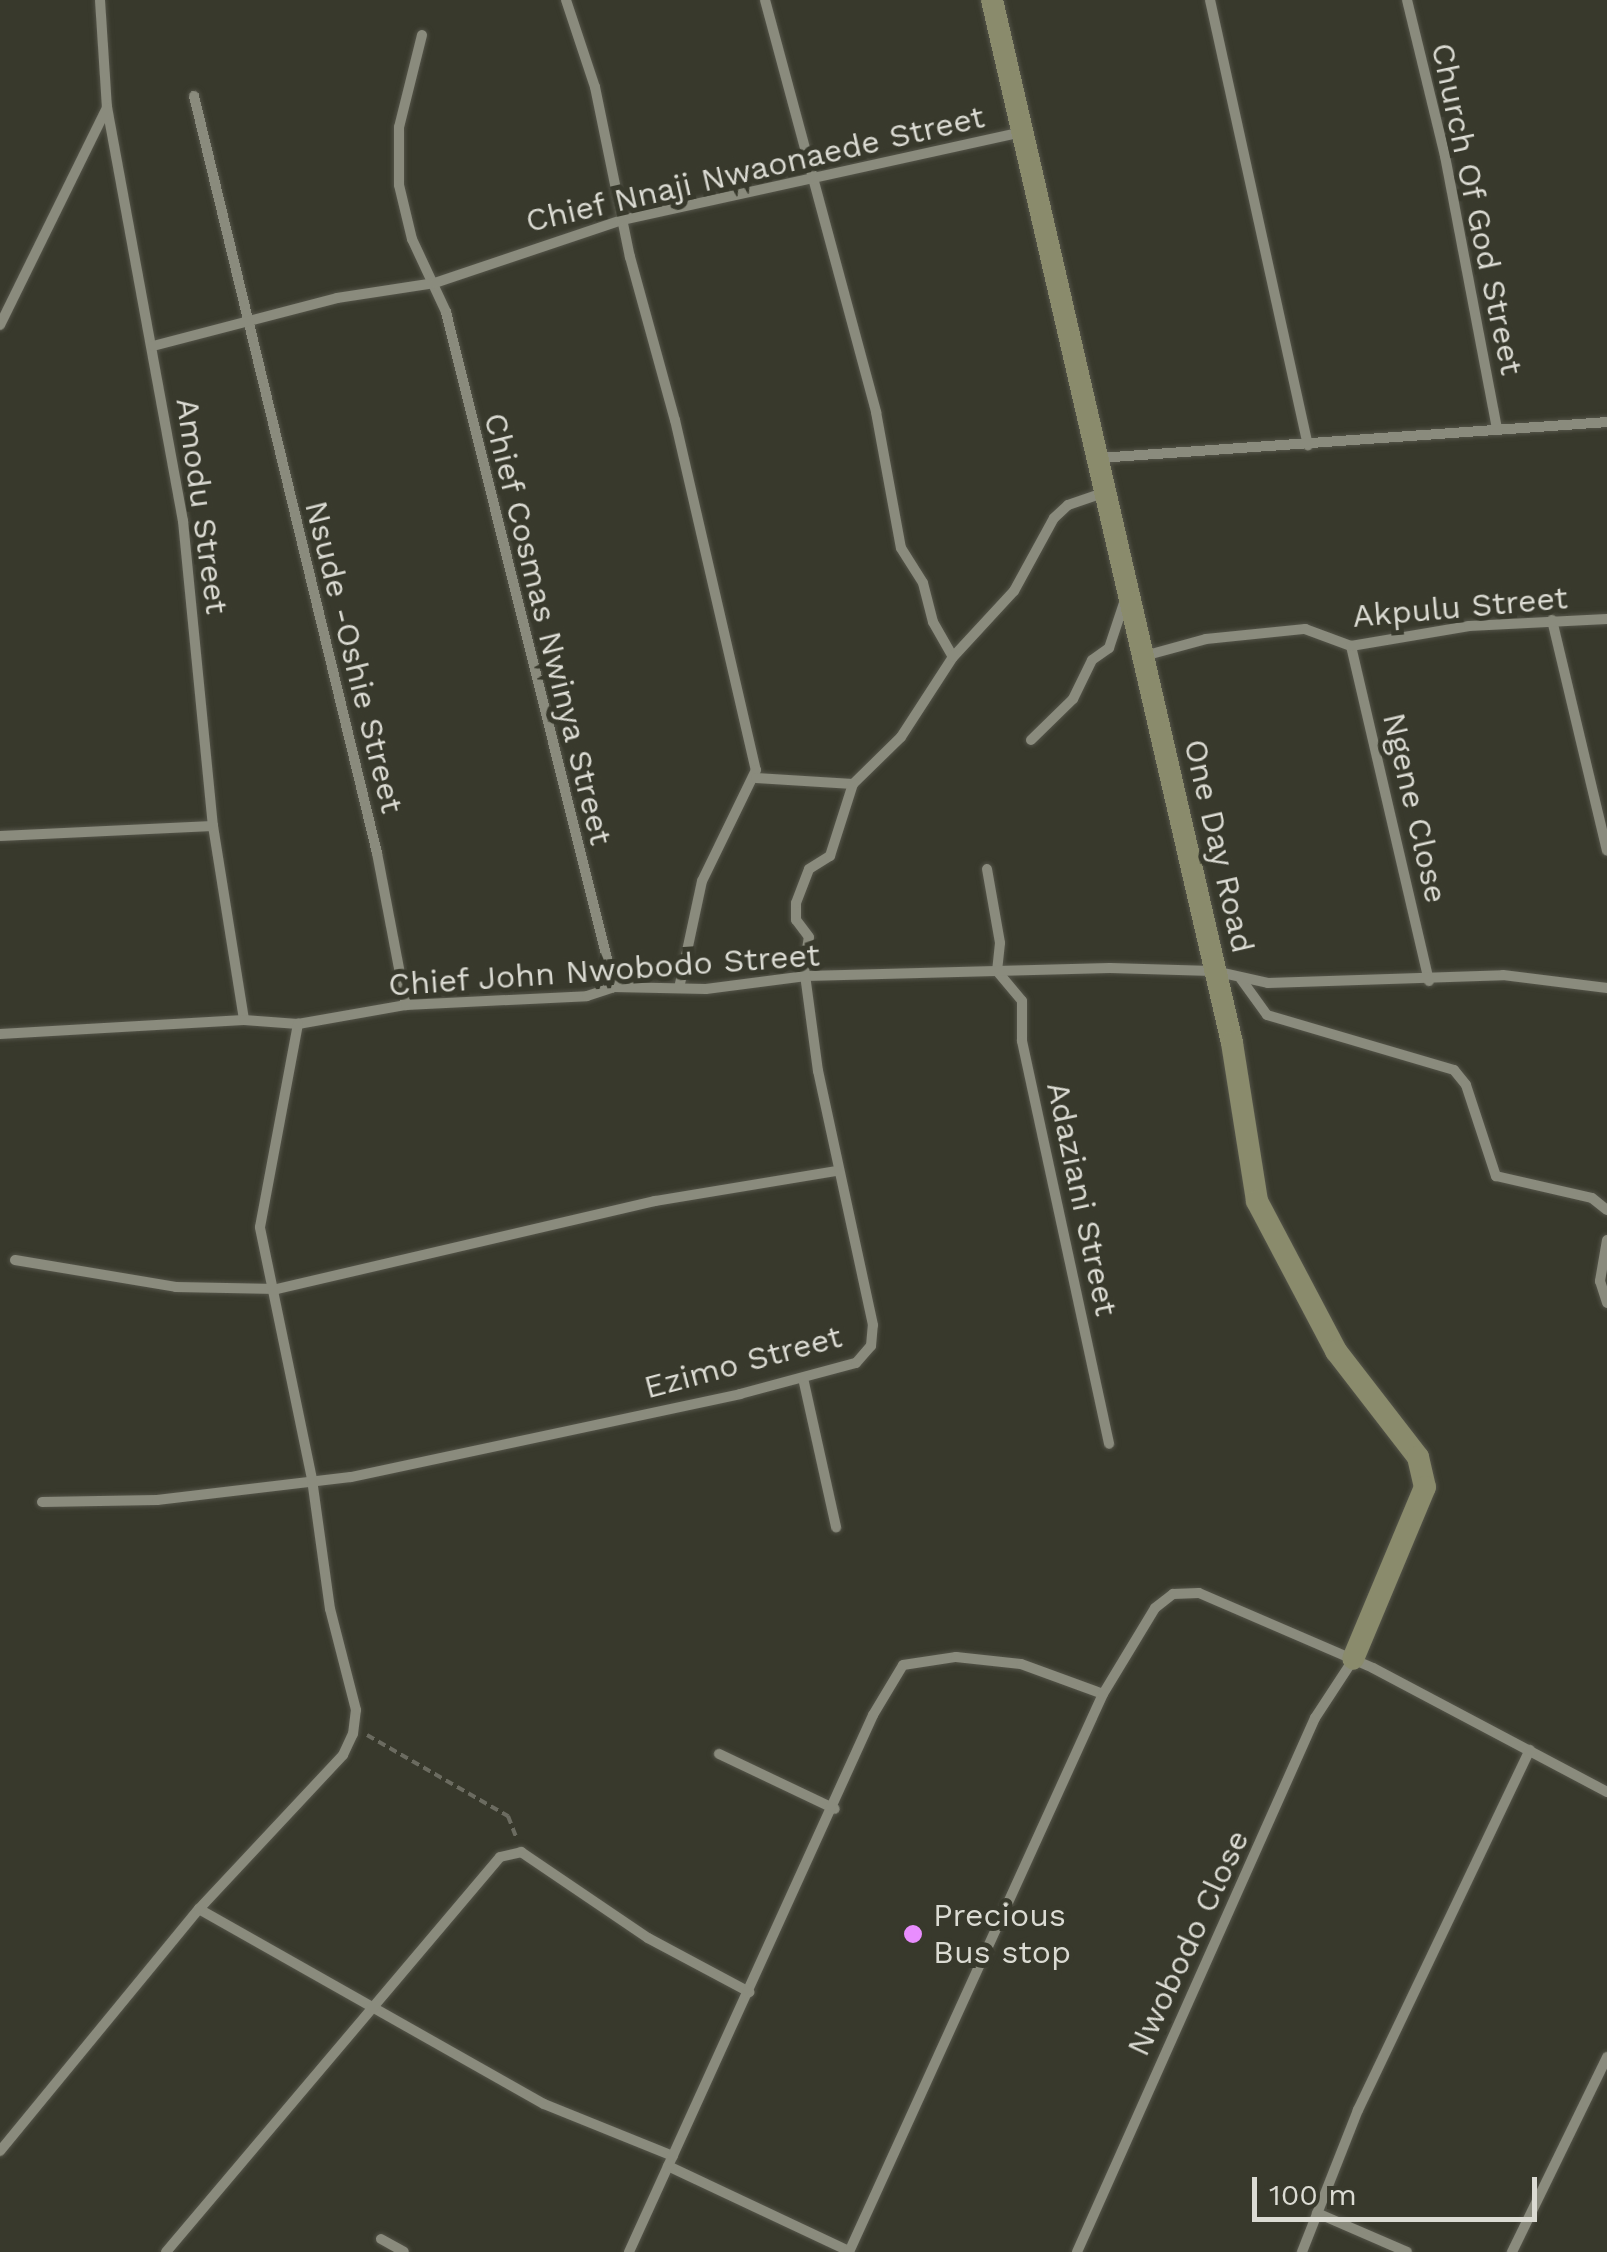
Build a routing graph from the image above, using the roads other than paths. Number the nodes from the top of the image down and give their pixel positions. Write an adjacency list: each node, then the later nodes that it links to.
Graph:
1 (100, 0): 9 (street, Amodu Street)
2 (566, 0): 12 (street)
3 (766, 0): 11 (street)
4 (992, 0): 10 (main road, One Day Road)
5 (1210, 0): 19 (street)
6 (1407, 0): 18 (street, Church Of God Street)
7 (422, 35): 13 (street, Chief Cosmas Nwinya Street)
8 (194, 96): 14 (street, Nsude -Oshie Street)
9 (107, 107): 15 (street); 16 (street, Amodu Street)
10 (1020, 132): 11 (street, Chief Nnaji Nwaonaede Street); 20 (main road, One Day Road)
11 (812, 180): 12 (street, Chief Nnaji Nwaonaede Street); 26 (street)
12 (622, 220): 13 (street, Chief Nnaji Nwaonaede Street); 29 (street)
13 (435, 283): 14 (street, Chief Nnaji Nwaonaede Street); 40 (street, Chief Cosmas Nwinya Street)
14 (248, 322): 16 (street, Chief Nnaji Nwaonaede Street); 43 (street, Nsude -Oshie Street)
15 (0, 325)
16 (153, 346): 31 (street, Amodu Street)
17 (1607, 422): 18 (street)
18 (1497, 428): 19 (street)
19 (1308, 445): 20 (street)
20 (1096, 458): 21 (main road, One Day Road)
21 (1103, 493): 22 (main road, One Day Road); 26 (street)
22 (1128, 593): 27 (main road, One Day Road); 28 (street)
23 (1552, 620): 24 (street, Akpulu Street); 25 (street, Akpulu Street); 33 (street)
24 (1607, 620)
25 (1351, 646): 27 (street, Akpulu Street); 39 (street, Ngene Close)
26 (953, 657): 30 (street)
27 (1143, 657): 36 (main road, One Day Road)
28 (1031, 740)
29 (756, 778): 30 (street); 41 (street)
30 (853, 784): 37 (street, Ezimo Street)
31 (213, 826): 32 (street); 44 (street, Amodu Street)
32 (0, 836)
33 (1607, 851)
34 (987, 869): 35 (street)
35 (997, 971): 36 (street, Chief John Nwobodo Street); 37 (street, Chief John Nwobodo Street); 54 (street, Adaziani Street)
36 (1214, 971): 38 (street, Chief John Nwobodo Street); 58 (main road, One Day Road)
37 (806, 976): 41 (street, Chief John Nwobodo Street); 47 (street, Ezimo Street)
38 (1240, 978): 39 (street, Chief John Nwobodo Street); 48 (street)
39 (1429, 980): 42 (street, Chief John Nwobodo Street)
40 (614, 987): 41 (street, Chief John Nwobodo Street); 43 (street, Chief John Nwobodo Street)
41 (679, 988)
42 (1607, 988)
43 (406, 1005): 45 (street, Chief John Nwobodo Street)
44 (244, 1020): 45 (street, Chief John Nwobodo Street); 46 (street, Chief John Nwobodo Street)
45 (298, 1024): 51 (street)
46 (0, 1034)
47 (837, 1171): 51 (street); 53 (street, Ezimo Street)
48 (1607, 1210)
49 (1607, 1240): 52 (street)
50 (16, 1260): 51 (street)
51 (277, 1289): 55 (street)
52 (1607, 1303)
53 (803, 1378): 55 (street, Ezimo Street); 57 (street)
54 (1109, 1444)
55 (312, 1479): 56 (street, Ezimo Street); 64 (street)
56 (42, 1502)
57 (836, 1526)
58 (1353, 1659): 59 (street); 60 (street); 76 (street, Nwobodo Close)
59 (1104, 1694): 63 (street); 75 (street)
60 (1530, 1750): 62 (street); 70 (street)
61 (719, 1754): 63 (street)
62 (1607, 1792)
63 (835, 1809): 65 (street)
64 (199, 1909): 66 (street); 68 (street)
65 (749, 1992): 66 (street); 69 (street)
66 (369, 2004): 69 (street); 72 (street)
67 (1607, 2057): 79 (street)
68 (0, 2151)
69 (670, 2161): 74 (street); 75 (street)
70 (1317, 2213): 77 (street); 78 (street)
71 (381, 2239): 73 (street)
72 (166, 2252)
73 (404, 2252)
74 (629, 2252)
75 (849, 2252)
76 (1076, 2252)
77 (1302, 2252)
78 (1407, 2252)
79 (1512, 2252)

